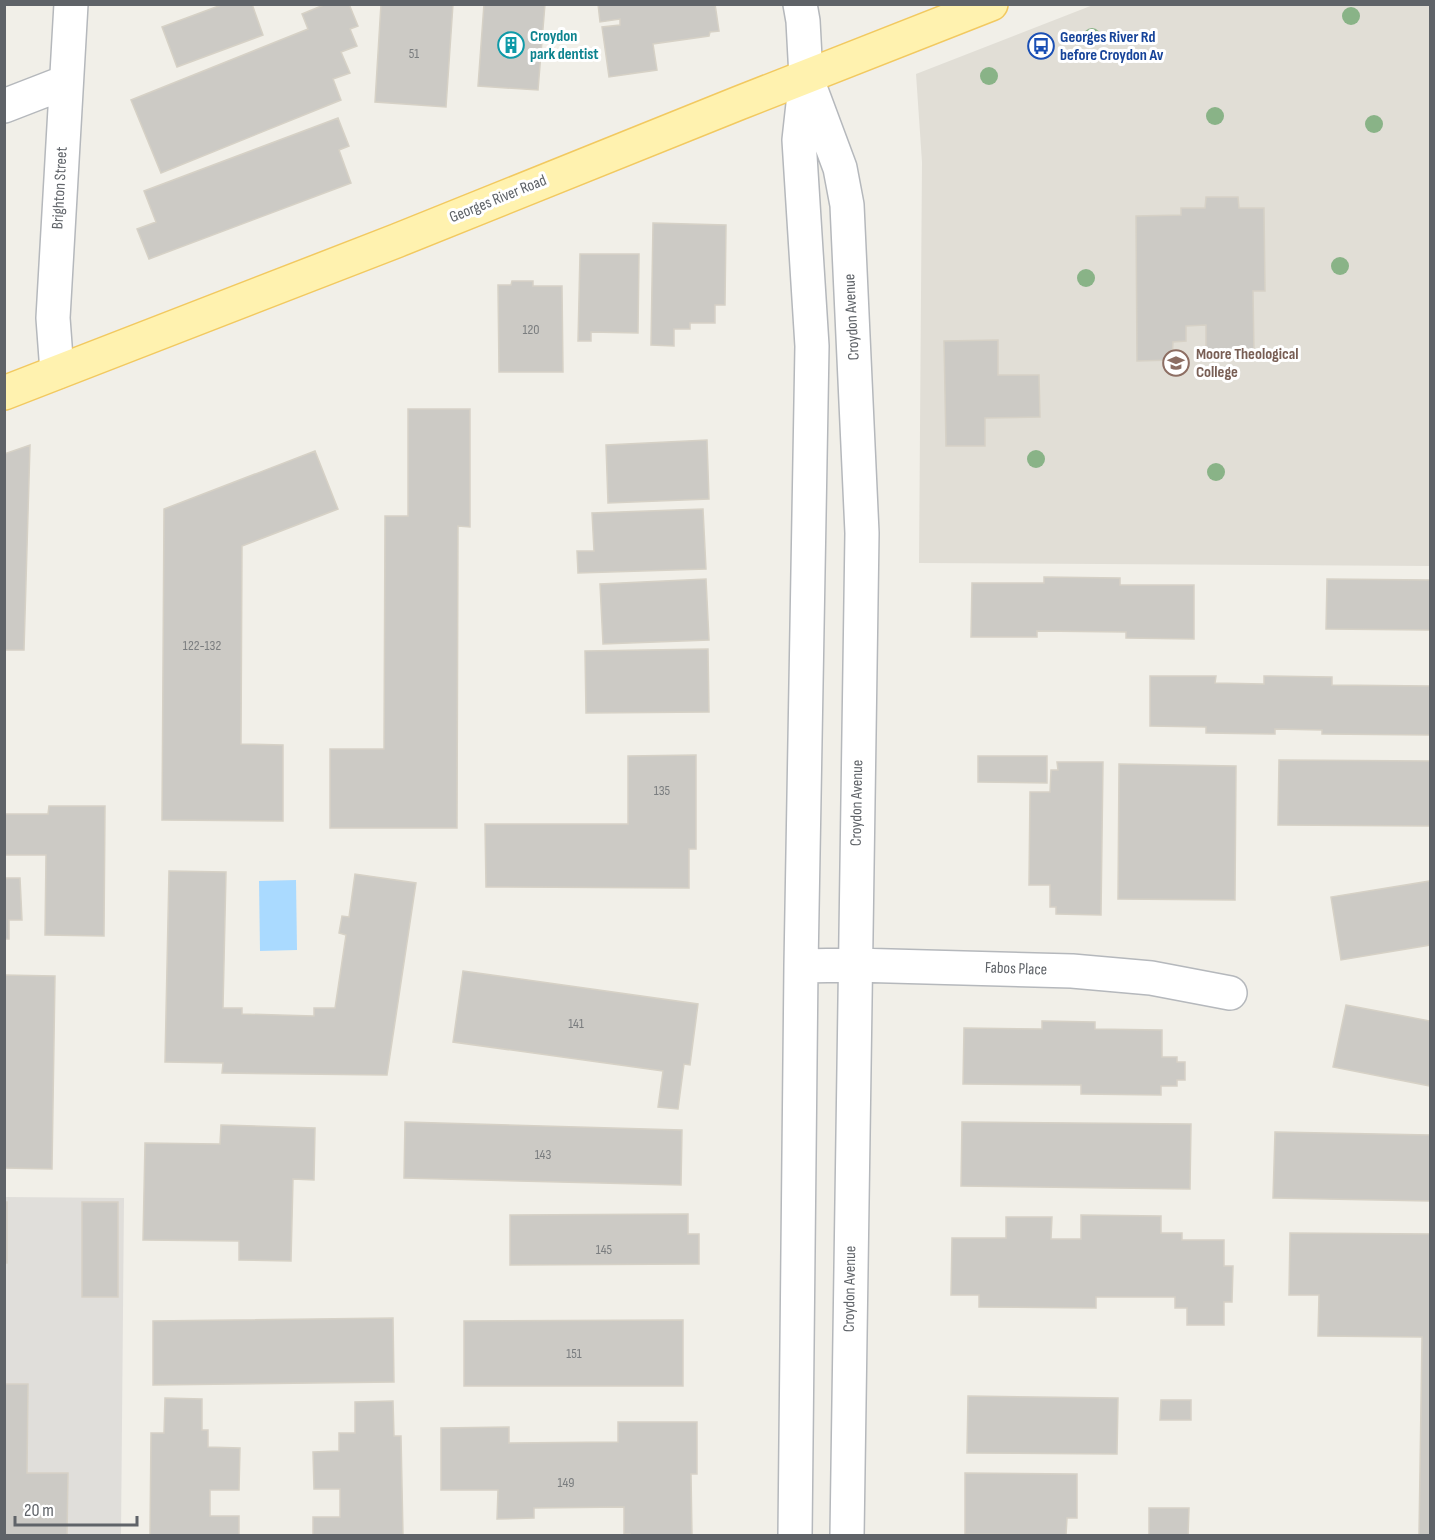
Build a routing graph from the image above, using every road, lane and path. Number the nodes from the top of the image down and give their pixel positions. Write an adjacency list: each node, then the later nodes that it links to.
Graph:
1 (71, 4): 5 (street, Brighton Street)
2 (800, 4): 4 (street, Croydon Avenue)
3 (992, 4): 4 (main road, Georges River Road)
4 (806, 77): 7 (main road, Georges River Road); 9 (street, Croydon Avenue); 10 (street, Croydon Avenue)
5 (66, 82): 6 (street); 7 (street, Brighton Street)
6 (4, 106)
7 (57, 372): 8 (main road, Georges River Road)
8 (4, 393)
9 (854, 965): 10 (street, Fabos Place); 11 (street, Fabos Place); 13 (street, Croydon Avenue)
10 (801, 966): 12 (street, Croydon Avenue)
11 (1230, 993)
12 (795, 1536)
13 (847, 1536)

